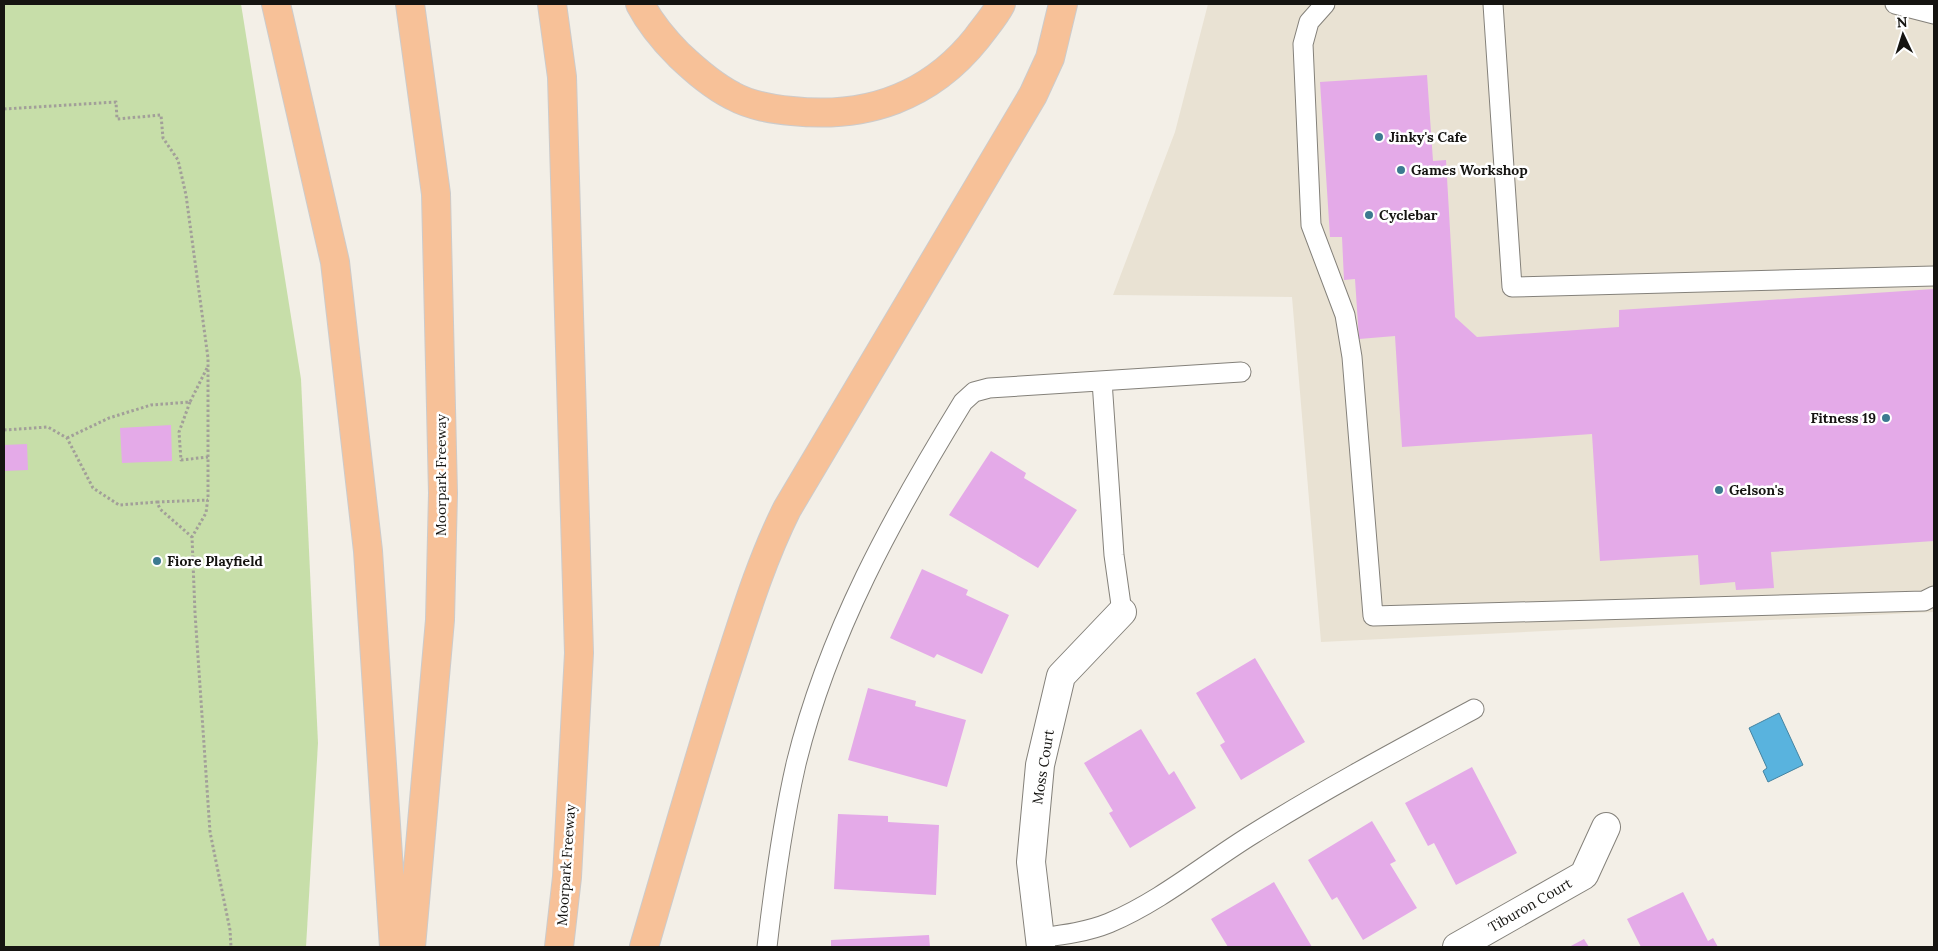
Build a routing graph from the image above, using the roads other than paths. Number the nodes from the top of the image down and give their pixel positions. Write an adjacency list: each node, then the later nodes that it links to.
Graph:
1 (276, 4): 19 (highway)
2 (410, 4): 20 (highway, Moorpark Freeway)
3 (552, 4): 21 (highway, Moorpark Freeway)
4 (640, 4): 5 (highway)
5 (1001, 4)
6 (1063, 4): 22 (highway)
7 (1325, 4): 14 (lane)
8 (1493, 4): 11 (lane)
9 (1895, 4): 10 (lane)
10 (1934, 14)
11 (1934, 276)
12 (1241, 372): 13 (lane)
13 (1102, 381): 15 (lane); 23 (lane)
14 (1934, 596)
15 (1122, 612): 18 (street, Moss Court)
16 (1474, 709): 18 (lane)
17 (1606, 827): 24 (street, Tiburon Court)
18 (1040, 942)
19 (394, 947)
20 (411, 947)
21 (559, 947)
22 (644, 947)
23 (767, 947)
24 (1457, 947)

